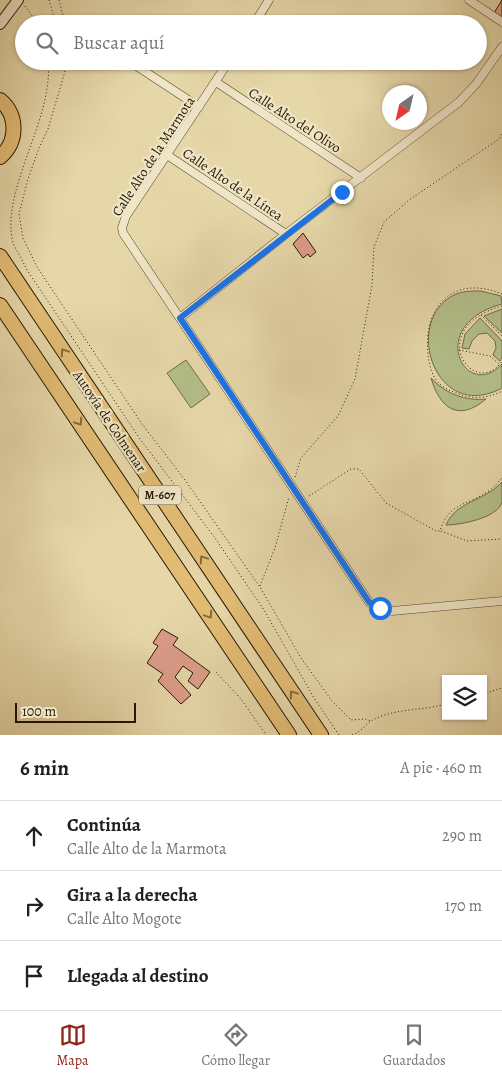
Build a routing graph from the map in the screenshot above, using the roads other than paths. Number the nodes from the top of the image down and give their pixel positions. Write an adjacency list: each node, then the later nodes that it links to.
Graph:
1 (269, 0): 4 (street)
2 (469, 0): 5 (street)
3 (21, 3): 6 (main road)
4 (260, 15)
5 (502, 22)
6 (0, 24)
7 (502, 48): 8 (street)
8 (487, 68)
9 (143, 70): 14 (street)
10 (223, 70): 12 (street, Calle Alto de la Marmota)
11 (485, 70): 17 (street)
12 (216, 82): 14 (street, Calle Alto de la Marmota); 17 (street, Calle Alto del Olivo)
13 (0, 100): 16 (highway)
14 (199, 107): 15 (street, Calle Alto de la Marmota)
15 (167, 155): 18 (street, Calle Alto de la Línea); 21 (street, Calle Alto de la Marmota)
16 (0, 157)
17 (361, 178): 18 (street)
18 (286, 234): 21 (street)
19 (0, 256): 24 (highway, Autovía de Colmenar / M-607, one-way to 19)
20 (1, 307): 23 (highway, Autovía de Colmenar / M-607, one-way to 23)
21 (180, 318): 22 (street, Calle Alto de la Marmota)
22 (502, 601)
23 (289, 735)
24 (320, 735)

